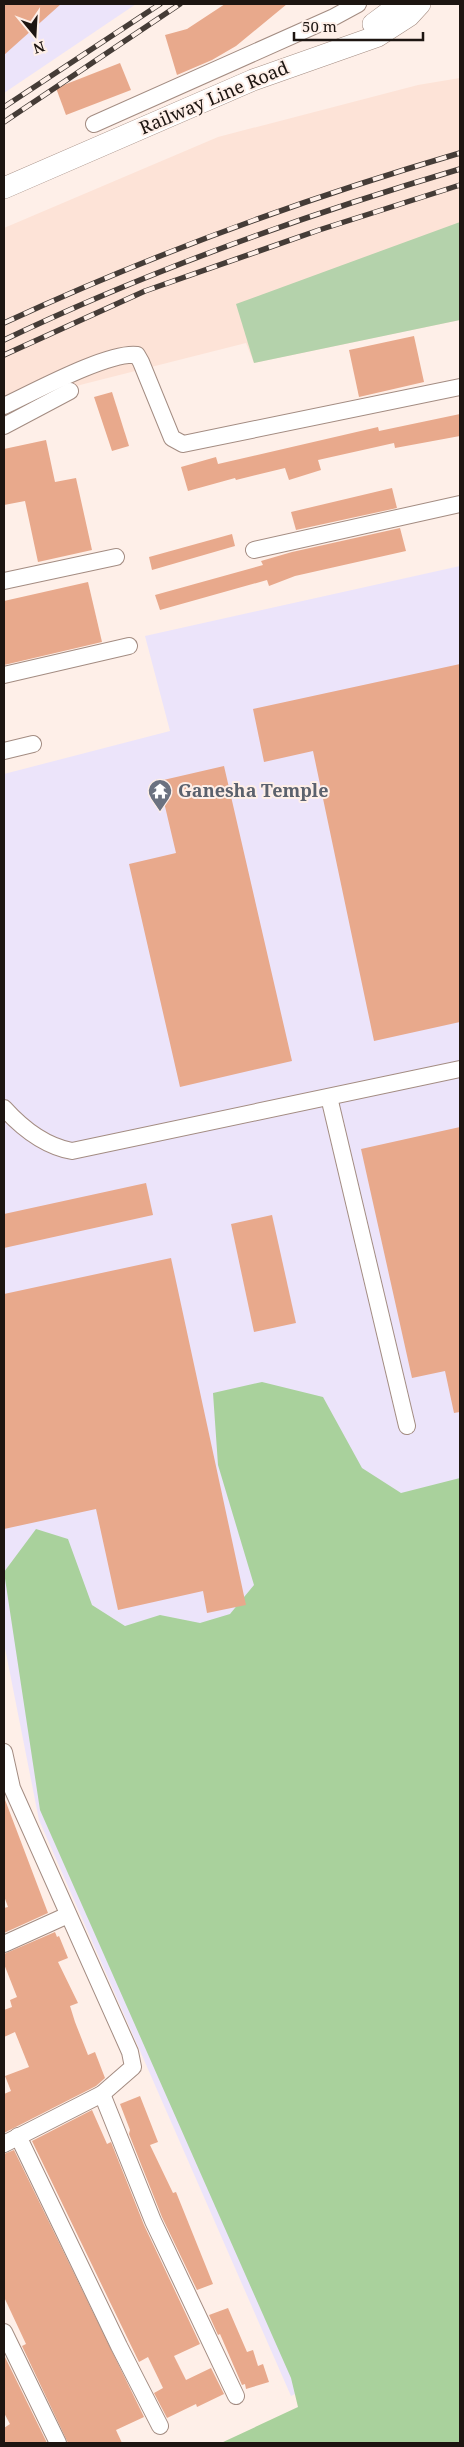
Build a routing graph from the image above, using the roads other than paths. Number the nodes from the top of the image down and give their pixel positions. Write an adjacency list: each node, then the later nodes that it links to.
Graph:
1 (358, 4): 5 (street)
2 (400, 4): 4 (main road)
3 (420, 4): 4 (main road, Railway Line Road)
4 (253, 80): 6 (main road, Railway Line Road)
5 (94, 124)
6 (4, 188)
7 (460, 387): 9 (street)
8 (70, 392): 10 (street)
9 (4, 406)
10 (4, 426)
11 (460, 504): 12 (street)
12 (254, 550)
13 (116, 558): 14 (street)
14 (4, 581)
15 (129, 646): 16 (street)
16 (4, 675)
17 (33, 744): 18 (street)
18 (4, 751)
19 (460, 1070): 20 (street)
20 (329, 1097): 21 (street); 22 (street)
21 (4, 1108)
22 (406, 1426)
23 (4, 1752): 24 (street)
24 (8, 1790): 25 (street)
25 (68, 1915): 26 (street); 27 (street)
26 (4, 1944)
27 (102, 2094): 28 (street); 31 (street)
28 (18, 2136): 29 (street); 32 (street)
29 (4, 2144)
30 (4, 2332): 33 (street)
31 (236, 2396)
32 (160, 2426)
33 (58, 2443)

